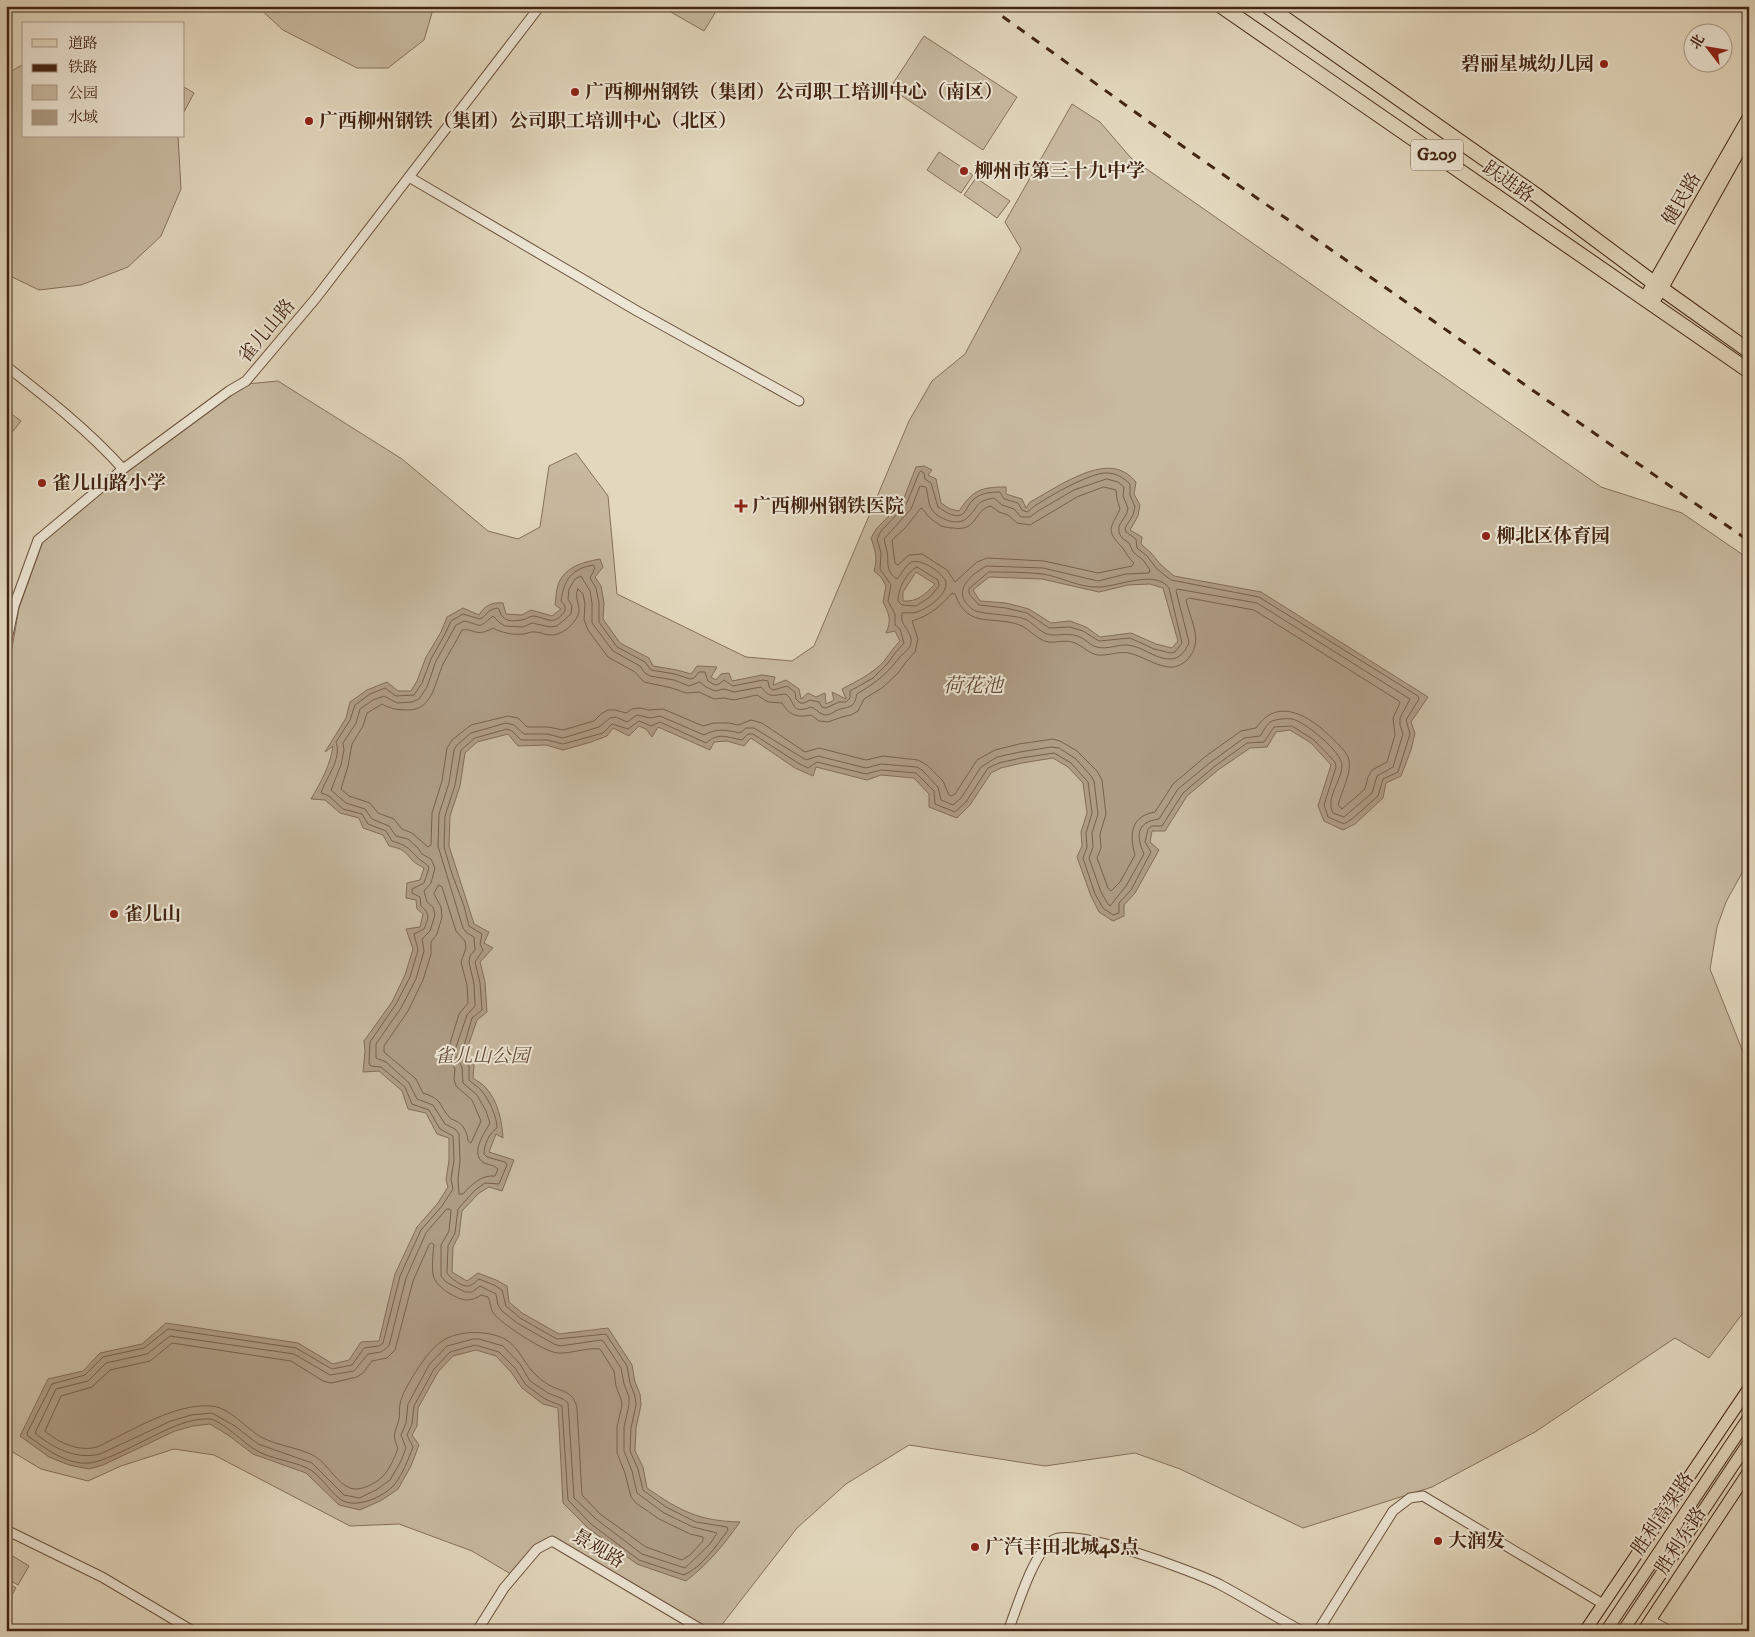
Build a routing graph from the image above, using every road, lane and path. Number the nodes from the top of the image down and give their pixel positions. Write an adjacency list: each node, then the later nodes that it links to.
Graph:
1 (540, 6): 6 (street, 雀儿山路)
2 (1222, 6): 8 (highway, 跃进路 / G209)
3 (1267, 6): 7 (highway, 跃进路 / G209)
4 (1749, 116): 7 (main road, 健民路)
5 (1749, 134): 7 (main road, 健民路)
6 (409, 177): 12 (street); 13 (street, 雀儿山路)
7 (1658, 286): 8 (main road, 健民路); 9 (highway, 跃进路 / G209)
8 (1648, 302): 11 (highway, 跃进路 / G209)
9 (1749, 351)
10 (6, 366): 13 (street)
11 (1749, 371)
12 (799, 401)
13 (123, 469): 14 (street, 雀儿山路)
14 (6, 645)
15 (1749, 1388): 20 (main road, 胜利东路)
16 (1749, 1417): 29 (main road, 胜利高架路)
17 (1749, 1442): 30 (main road, 胜利高架路)
18 (1749, 1471): 21 (main road, 胜利东路)
19 (6, 1530): 22 (street)
20 (1603, 1604): 27 (street); 28 (main road, 胜利东路)
21 (1650, 1620): 31 (main road, 胜利东路); 32 (street)
22 (193, 1631)
23 (476, 1631): 24 (street, 景观路)
24 (704, 1631)
25 (1008, 1631): 26 (street)
26 (1302, 1631)
27 (1318, 1631)
28 (1585, 1631)
29 (1606, 1631)
30 (1623, 1631)
31 (1643, 1631)
32 (1670, 1631)

